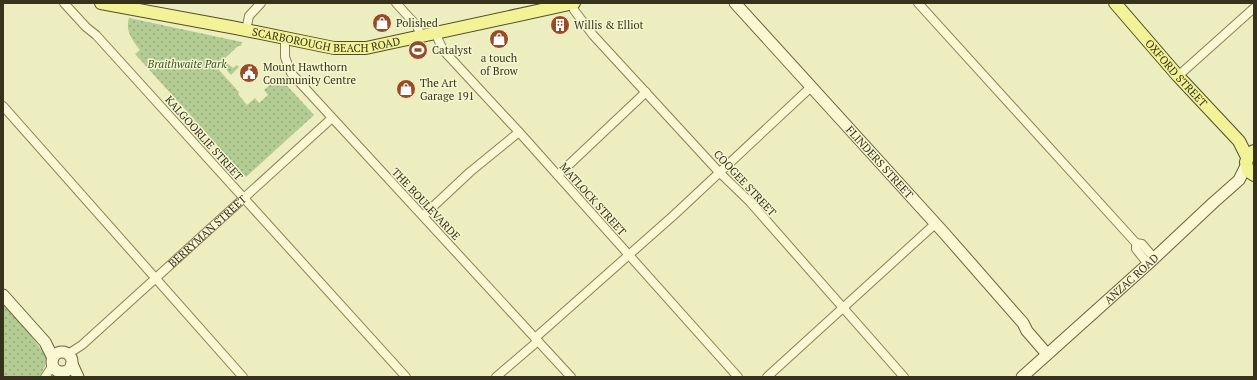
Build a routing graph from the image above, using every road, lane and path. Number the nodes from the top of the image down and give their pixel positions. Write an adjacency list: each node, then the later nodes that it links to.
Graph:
1 (64, 3): 23 (street, KALGOORLIE STREET)
2 (101, 3): 10 (main road, SCARBOROUGH BEACH ROAD)
3 (261, 3): 10 (street)
4 (396, 3): 12 (street)
5 (573, 3): 11 (main road, SCARBOROUGH BEACH ROAD); 16 (street, COOGEE STREET)
6 (735, 3): 15 (street, FLINDERS STREET)
7 (918, 3): 27 (street)
8 (1115, 3): 14 (main road, OXFORD STREET)
9 (1254, 8): 14 (street)
10 (246, 30): 13 (main road, SCARBOROUGH BEACH ROAD)
11 (437, 33): 12 (main road, SCARBOROUGH BEACH ROAD); 19 (street, MATLOCK STREET)
12 (421, 36): 13 (main road, SCARBOROUGH BEACH ROAD)
13 (284, 38): 18 (street, THE BOULEVARDE)
14 (1178, 76): 20 (main road, OXFORD STREET)
15 (811, 87): 21 (street); 25 (street, FLINDERS STREET)
16 (646, 92): 21 (street, COOGEE STREET); 22 (street)
17 (3, 106): 28 (street)
18 (332, 118): 23 (street, BERRYMAN STREET); 24 (street, THE BOULEVARDE)
19 (519, 132): 22 (street, MATLOCK STREET); 24 (street)
20 (1252, 163): 27 (street, ANZAC ROAD)
21 (720, 172): 26 (street); 30 (street, COOGEE STREET)
22 (558, 176): 26 (street, MATLOCK STREET)
23 (244, 199): 28 (street, BERRYMAN STREET); 38 (street, KALGOORLIE STREET)
24 (423, 216): 31 (street, THE BOULEVARDE)
25 (935, 224): 30 (street); 32 (street, FLINDERS STREET)
26 (628, 254): 31 (street); 41 (street, MATLOCK STREET)
27 (1151, 261): 32 (street, ANZAC ROAD)
28 (156, 279): 33 (street, BERRYMAN STREET); 37 (street)
29 (3, 295): 33 (street)
30 (842, 308): 42 (street); 43 (street, COOGEE STREET)
31 (537, 340): 39 (street); 40 (street, THE BOULEVARDE)
32 (1050, 352): 34 (street, ANZAC ROAD)
33 (61, 363): 35 (street, BERRYMAN STREET); 36 (street)
34 (1027, 375)
35 (44, 377)
36 (77, 377)
37 (243, 377)
38 (406, 377)
39 (496, 377)
40 (571, 377)
41 (738, 377)
42 (767, 377)
43 (904, 377)

